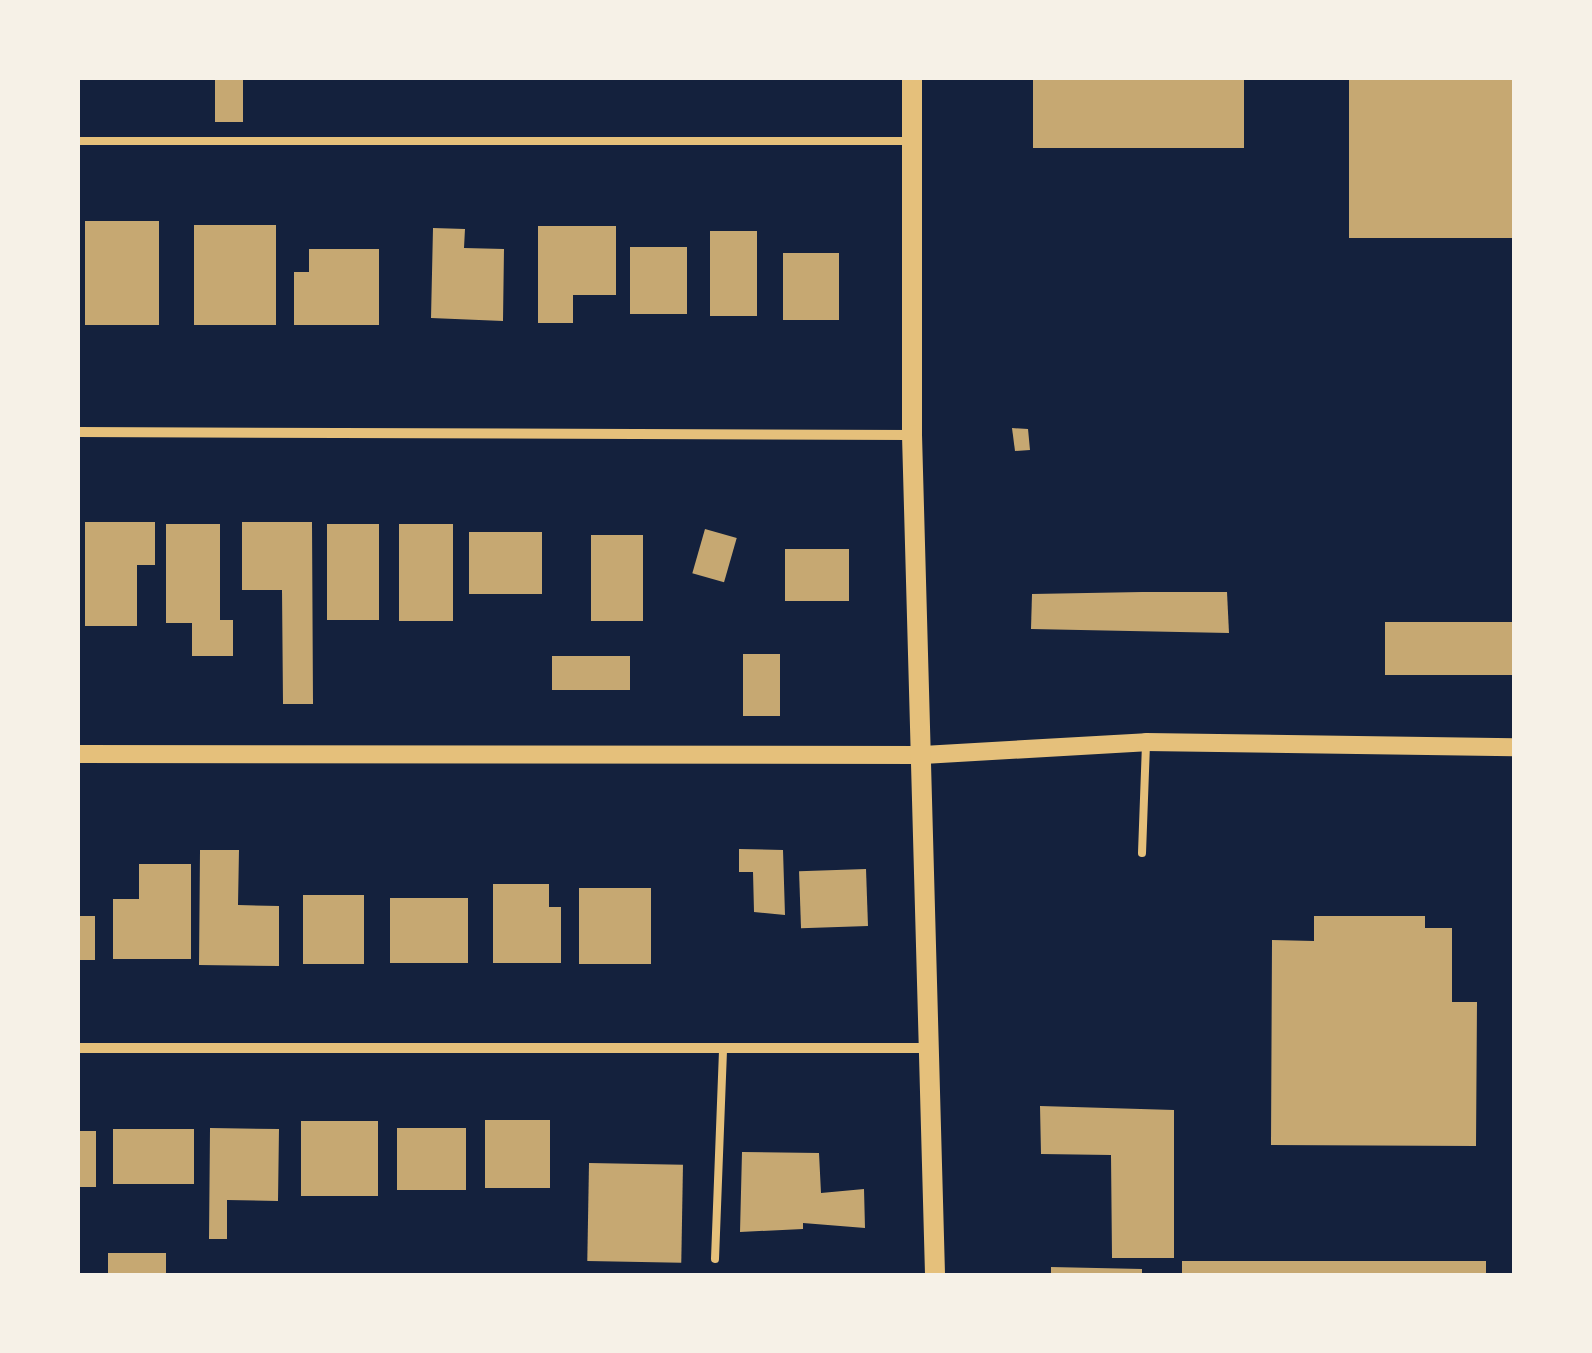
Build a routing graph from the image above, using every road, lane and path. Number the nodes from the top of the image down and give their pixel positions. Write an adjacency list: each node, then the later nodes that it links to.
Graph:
1 (912, 78): 3 (main road)
2 (78, 142): 3 (lane)
3 (912, 142): 5 (main road)
4 (78, 432): 5 (street)
5 (912, 436): 9 (main road)
6 (1146, 742): 7 (street); 9 (street); 10 (lane)
7 (1514, 746)
8 (78, 754): 9 (street)
9 (923, 755): 13 (main road)
10 (1142, 852)
11 (78, 1048): 12 (street)
12 (723, 1048): 13 (street); 14 (lane)
13 (930, 1048): 15 (main road)
14 (715, 1260)
15 (935, 1276)

